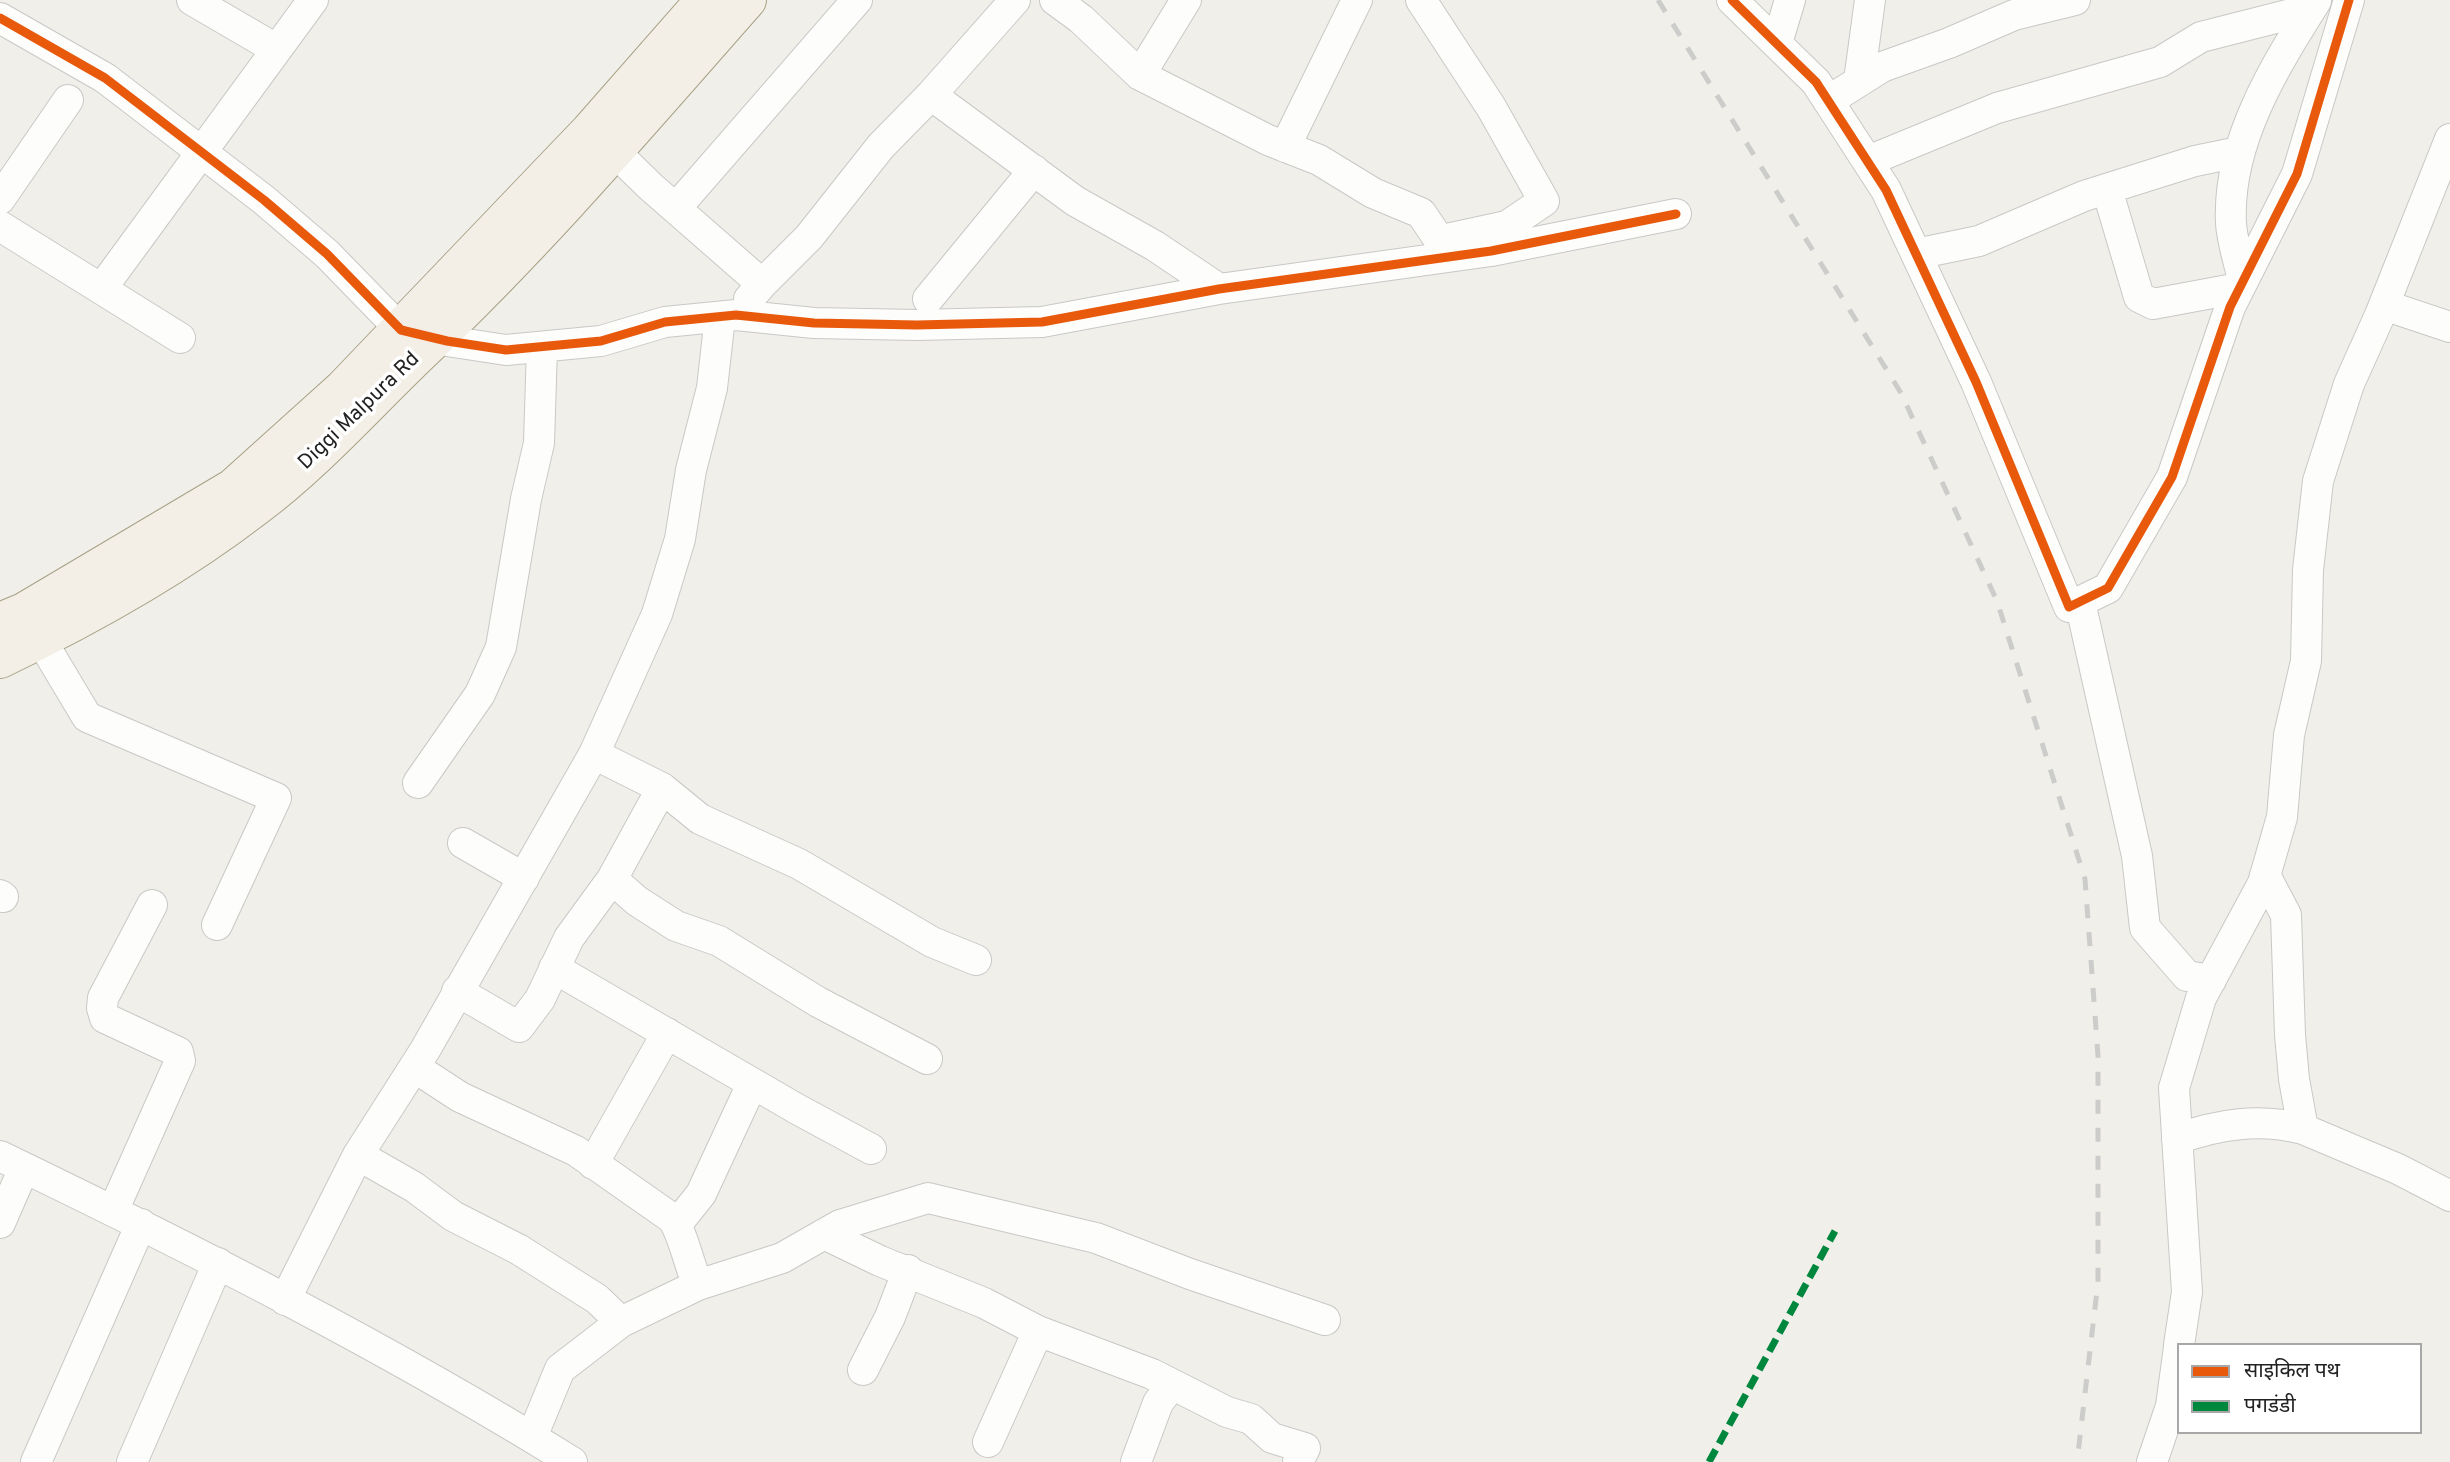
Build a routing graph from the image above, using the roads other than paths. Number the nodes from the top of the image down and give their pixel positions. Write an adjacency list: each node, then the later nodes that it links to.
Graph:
1 (192, 0): 20 (street)
2 (313, 0): 20 (street)
3 (705, 0): 48 (main road, Diggi Malpura Rd)
4 (747, 0): 28 (main road, Diggi Malpura Rd)
5 (857, 0): 35 (street)
6 (1015, 0): 23 (street)
7 (1055, 0): 21 (street)
8 (1186, 0): 21 (street)
9 (1357, 0): 27 (street)
10 (1421, 0): 38 (street)
11 (1732, 0): 19 (street)
12 (1790, 0): 19 (street)
13 (1870, 0): 22 (street)
14 (2075, 0): 17 (street)
15 (2349, 0): 41 (street)
16 (2314, 4): 29 (street); 31 (street)
17 (2017, 7): 22 (street)
18 (0, 18): 30 (street)
19 (1777, 43): 25 (street)
20 (276, 49): 30 (street)
21 (1140, 75): 27 (street)
22 (1859, 81): 25 (street)
23 (932, 95): 32 (street); 40 (street)
24 (68, 100): 34 (street)
25 (1828, 101): 31 (street)
26 (2450, 139): 45 (street)
27 (1285, 146): 38 (street)
28 (614, 151): 35 (street); 48 (main road, Diggi Malpura Rd)
29 (2239, 152): 33 (street); 41 (street)
30 (201, 154): 42 (street); 48 (street)
31 (1868, 161): 39 (street)
32 (1034, 170): 43 (street); 44 (street)
33 (2107, 189): 39 (street); 41 (street)
34 (0, 199)
35 (676, 208): 40 (street)
36 (1675, 214): 38 (street)
37 (0, 226): 42 (street)
38 (1445, 248): 43 (street)
39 (1916, 254): 51 (street)
40 (762, 284): 46 (street)
41 (2241, 284): 51 (street)
42 (102, 288): 49 (street)
43 (1219, 289): 46 (street)
44 (928, 299)
45 (2384, 305): 47 (street); 59 (street)
46 (728, 316): 50 (street); 55 (street)
47 (2450, 327)
48 (419, 334): 50 (street); 52 (main road, Diggi Malpura Rd); 53 (main road, Diggi Malpura Rd)
49 (180, 338)
50 (542, 347): 56 (street)
51 (2080, 602): 66 (street)
52 (0, 622)
53 (41, 640): 54 (main road, Diggi Malpura Rd); 63 (street)
54 (0, 659)
55 (594, 754): 57 (street); 60 (street)
56 (418, 783)
57 (662, 788): 61 (street); 64 (street)
58 (463, 843): 60 (street)
59 (2265, 875): 66 (street); 72 (street)
60 (524, 878): 67 (street)
61 (612, 879): 65 (street); 69 (street)
62 (152, 905): 79 (street)
63 (217, 925)
64 (976, 960)
65 (554, 968): 67 (street); 68 (street)
66 (2211, 980): 73 (street)
67 (457, 991): 70 (street)
68 (667, 1033): 71 (street); 77 (street)
69 (928, 1059)
70 (414, 1067): 75 (street); 77 (street)
71 (752, 1084): 74 (street); 82 (street)
72 (2303, 1129): 73 (street); 78 (street)
73 (2177, 1139): 91 (street)
74 (871, 1149)
75 (358, 1155): 87 (street); 89 (street)
76 (12, 1162): 79 (street); 80 (street)
77 (593, 1164): 82 (street)
78 (2450, 1196)
79 (113, 1211): 81 (street)
80 (0, 1223)
81 (141, 1224): 84 (street); 97 (street)
82 (677, 1224): 86 (street)
83 (824, 1234): 85 (street); 86 (street); 88 (street)
84 (218, 1263): 87 (street); 98 (street)
85 (908, 1270): 90 (street); 93 (street)
86 (698, 1285): 89 (street)
87 (285, 1300): 96 (street)
88 (1325, 1320)
89 (621, 1322): 96 (street)
90 (1038, 1331): 94 (street); 95 (street)
91 (2179, 1343)
92 (2177, 1361): 101 (street)
93 (863, 1370)
94 (1172, 1384): 99 (street); 100 (street)
95 (988, 1442)
96 (552, 1453)
97 (37, 1462)
98 (132, 1462)
99 (1136, 1462)
100 (1298, 1462)
101 (2152, 1462)

